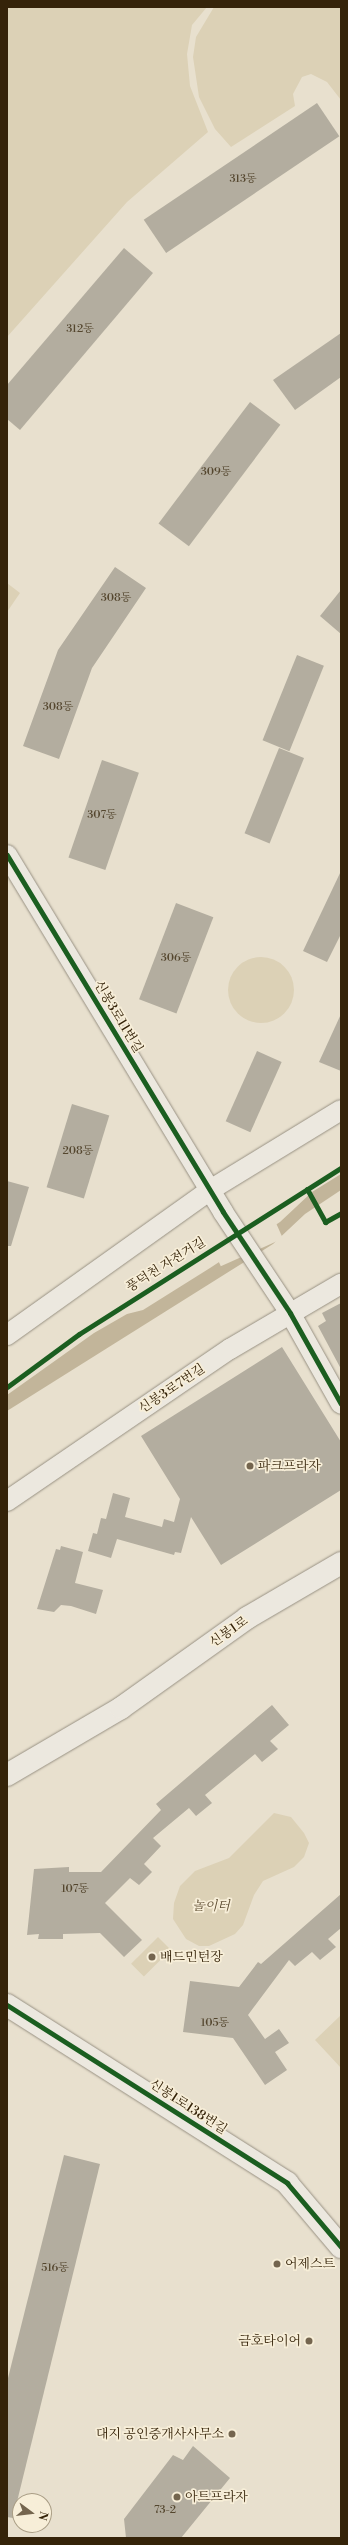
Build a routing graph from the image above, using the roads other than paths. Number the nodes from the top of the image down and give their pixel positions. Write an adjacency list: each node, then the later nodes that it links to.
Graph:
1 (7, 855): 3 (street, 신봉3로11번길)
2 (341, 1110): 3 (street)
3 (210, 1190): 5 (street, 신봉3로11번길); 6 (street)
4 (341, 1284): 5 (street, 신봉3로7번길)
5 (290, 1313): 7 (street, 신봉3로11번길); 8 (street, 신봉3로7번길)
6 (7, 1335)
7 (341, 1404)
8 (7, 1501)
9 (341, 1563): 10 (street, 신봉1로)
10 (7, 1775)
11 (7, 2005): 12 (street, 신봉1로138번길)
12 (341, 2247)

